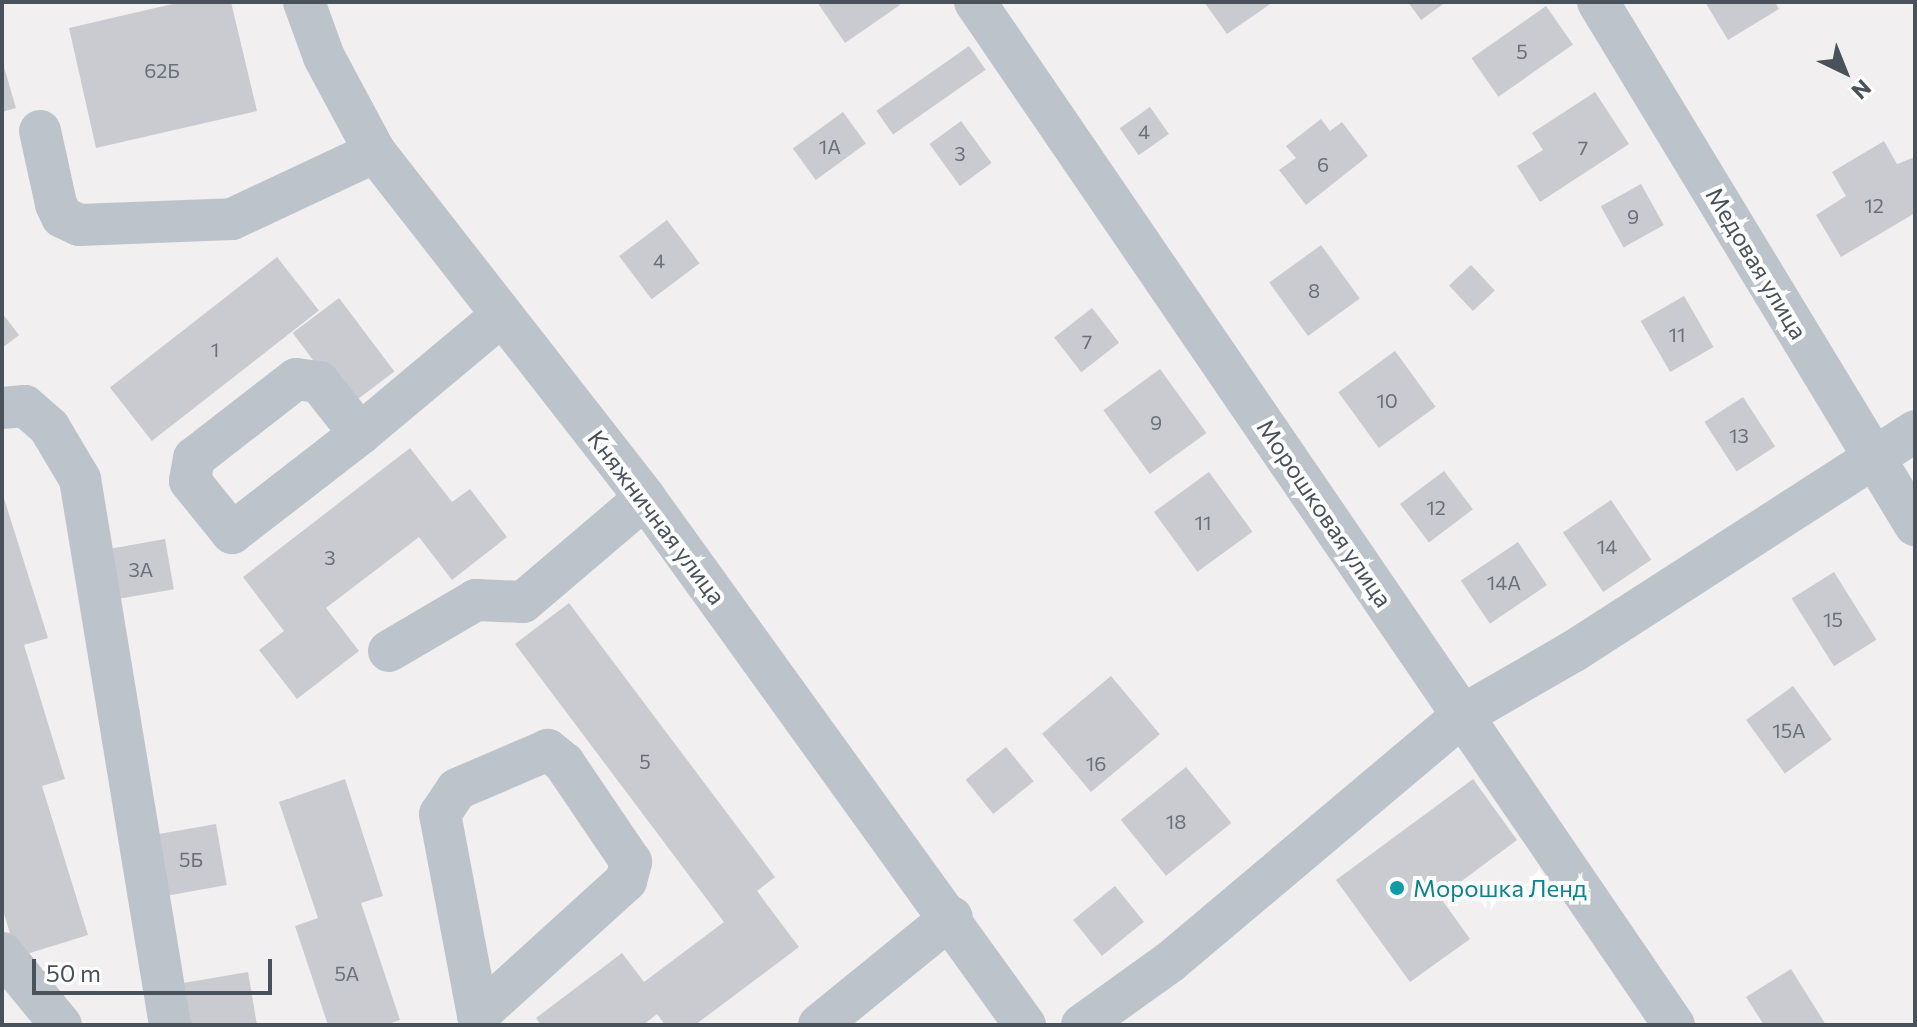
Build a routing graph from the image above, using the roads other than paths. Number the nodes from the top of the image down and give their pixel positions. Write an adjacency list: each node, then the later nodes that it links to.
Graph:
1 (304, 2): 5 (street, Княжничная улица)
2 (975, 2): 14 (street, Морошковая улица)
3 (1598, 2): 10 (street, Медовая улица)
4 (40, 131): 5 (street)
5 (375, 152): 6 (street, Княжничная улица)
6 (501, 316): 9 (street); 11 (street, Княжничная улица)
7 (2, 408): 19 (street)
8 (1915, 431): 10 (street)
9 (360, 434)
10 (1876, 458): 12 (street, Медовая улица); 14 (street)
11 (645, 498): 13 (street); 15 (street, Княжничная улица)
12 (1915, 525)
13 (389, 651)
14 (1463, 715): 22 (street); 23 (street, Морошковая улица)
15 (952, 917): 20 (street); 21 (street, Княжничная улица)
16 (2, 953): 18 (street)
17 (479, 1020): 17 (street)
18 (61, 1025)
19 (170, 1025)
20 (819, 1025)
21 (1025, 1025)
22 (1082, 1025)
23 (1674, 1025)

